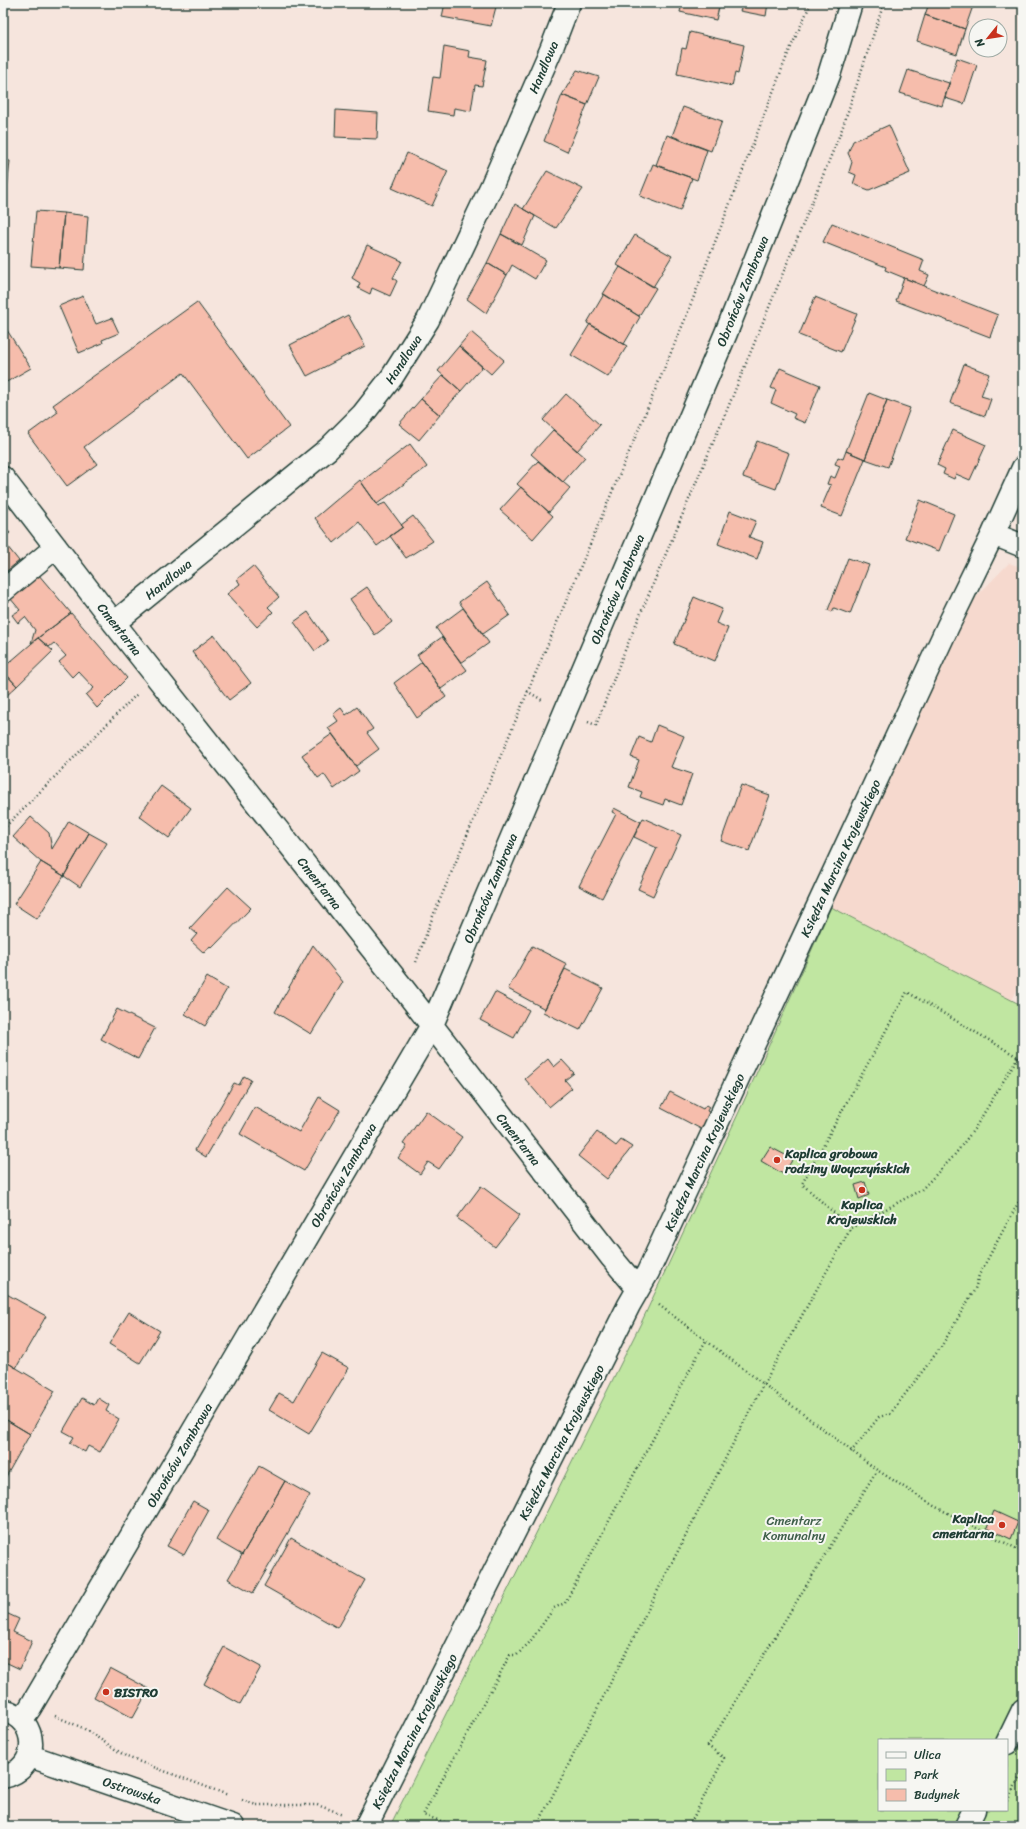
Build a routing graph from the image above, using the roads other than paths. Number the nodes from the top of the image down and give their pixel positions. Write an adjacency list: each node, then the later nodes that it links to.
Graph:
1 (569, 3): 9 (street, Handlowa)
2 (851, 3): 10 (street, Obrońców Zambrowa)
3 (1023, 468): 5 (street, Księdza Marcina Krajewskiego)
4 (3, 478): 7 (street, Cmentarna)
5 (993, 534): 6 (street); 11 (street, Księdza Marcina Krajewskiego)
6 (1023, 546)
7 (56, 547): 8 (street); 9 (street, Cmentarna)
8 (3, 591)
9 (114, 623): 10 (street, Cmentarna)
10 (432, 1025): 11 (street, Cmentarna); 13 (street, Obrońców Zambrowa)
11 (638, 1289): 18 (street, Księdza Marcina Krajewskiego)
12 (1023, 1710): 14 (street)
13 (12, 1715): 15 (street)
14 (1008, 1741)
15 (30, 1756): 16 (street); 19 (street, Ostrowska)
16 (3, 1777)
17 (974, 1811): 20 (street)
18 (367, 1824)
19 (233, 1826)
20 (966, 1826)

